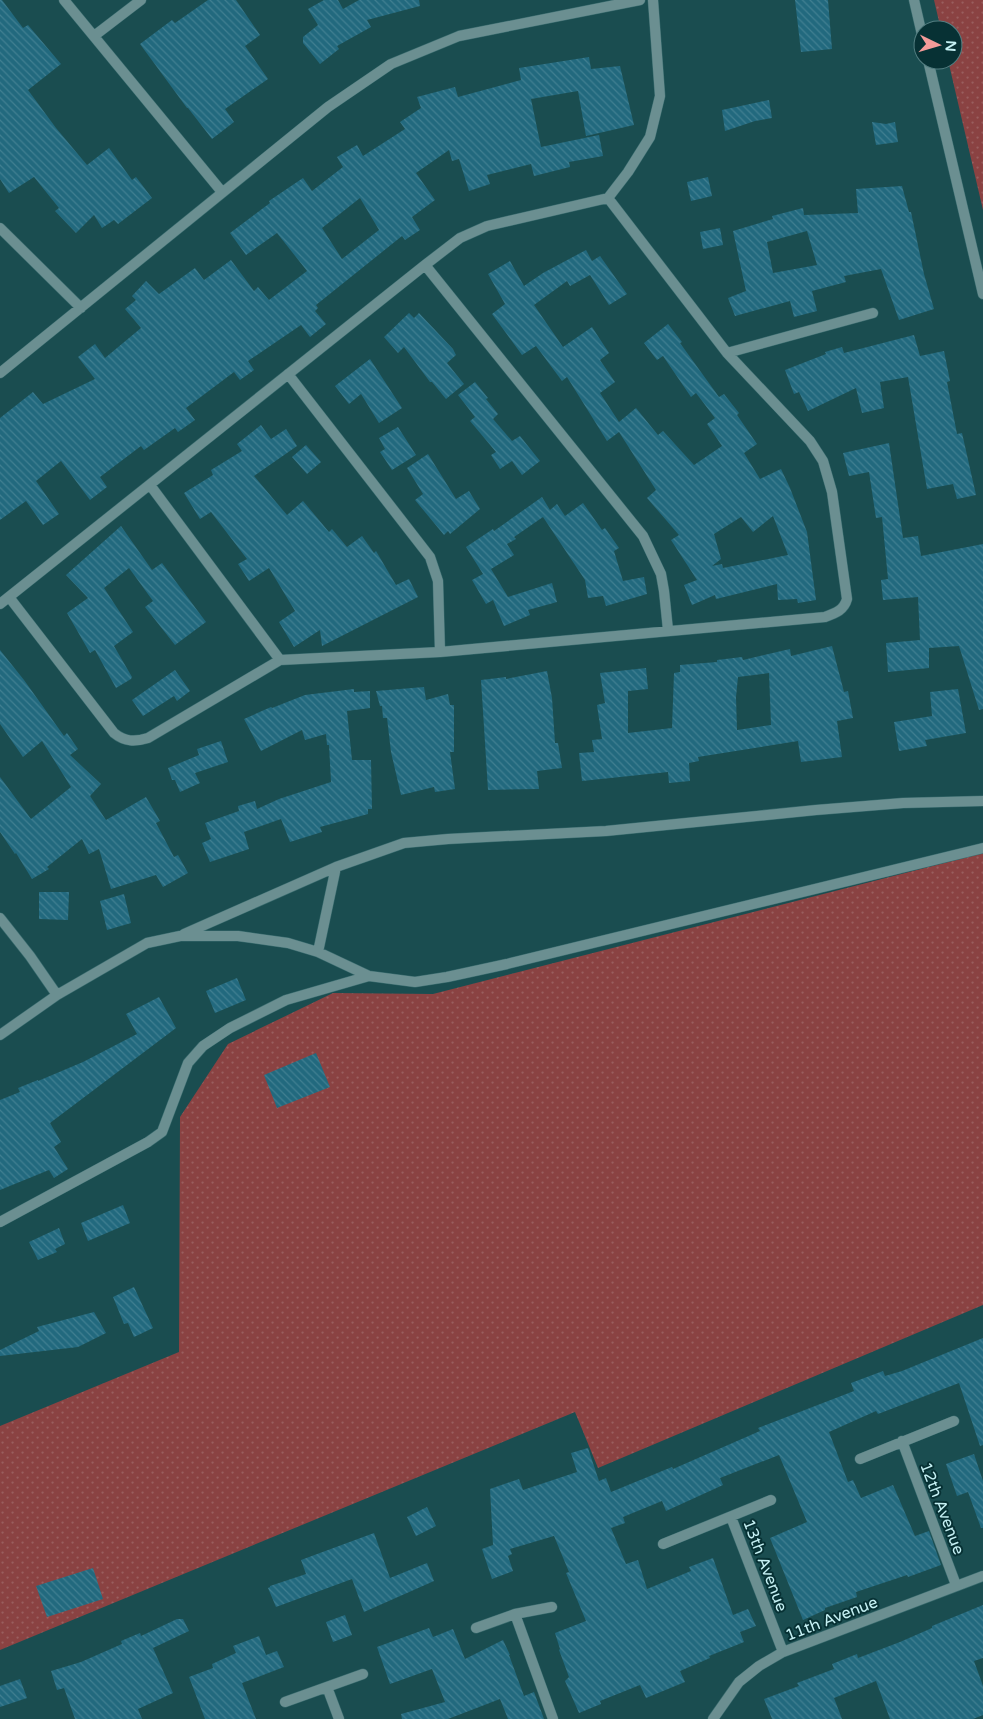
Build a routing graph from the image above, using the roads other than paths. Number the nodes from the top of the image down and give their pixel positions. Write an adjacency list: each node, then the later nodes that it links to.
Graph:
1 (64, 0): 7 (street)
2 (141, 0): 7 (street)
3 (640, 0): 9 (street)
4 (653, 0): 10 (street)
5 (914, 0): 6 (street)
6 (918, 20)
7 (94, 36): 9 (street)
8 (930, 70): 13 (street)
9 (222, 192): 14 (street)
10 (608, 198): 12 (street); 16 (street)
11 (0, 228): 14 (street)
12 (425, 265): 18 (street); 22 (street)
13 (983, 294)
14 (81, 308): 17 (street)
15 (873, 313): 16 (street)
16 (727, 353): 22 (street)
17 (0, 373)
18 (288, 374): 19 (street); 23 (street)
19 (150, 484): 20 (street); 24 (street)
20 (9, 597): 21 (street); 24 (street)
21 (0, 604)
22 (668, 630): 23 (street)
23 (440, 652): 24 (street)
24 (280, 660)
25 (983, 802): 27 (street)
26 (983, 848): 31 (street)
27 (336, 868): 29 (street); 30 (street)
28 (0, 918): 32 (street)
29 (180, 936): 30 (street); 32 (street)
30 (318, 952): 31 (street)
31 (369, 976): 34 (street)
32 (57, 995): 33 (street)
33 (0, 1036)
34 (0, 1222)
35 (954, 1421): 36 (street)
36 (902, 1441): 37 (street); 42 (street, 12th Avenue)
37 (860, 1459)
38 (771, 1500): 39 (street, 13th Avenue)
39 (731, 1517): 40 (street, 13th Avenue); 46 (street, 13th Avenue)
40 (663, 1544)
41 (983, 1576): 42 (street, 11th Avenue)
42 (956, 1585): 46 (street, 11th Avenue)
43 (552, 1607): 44 (street)
44 (515, 1614): 45 (street); 51 (street)
45 (476, 1628)
46 (783, 1652): 52 (street, 11th Avenue)
47 (363, 1674): 48 (street)
48 (327, 1687): 49 (street); 50 (street)
49 (284, 1702)
50 (339, 1719)
51 (553, 1719)
52 (712, 1719)

